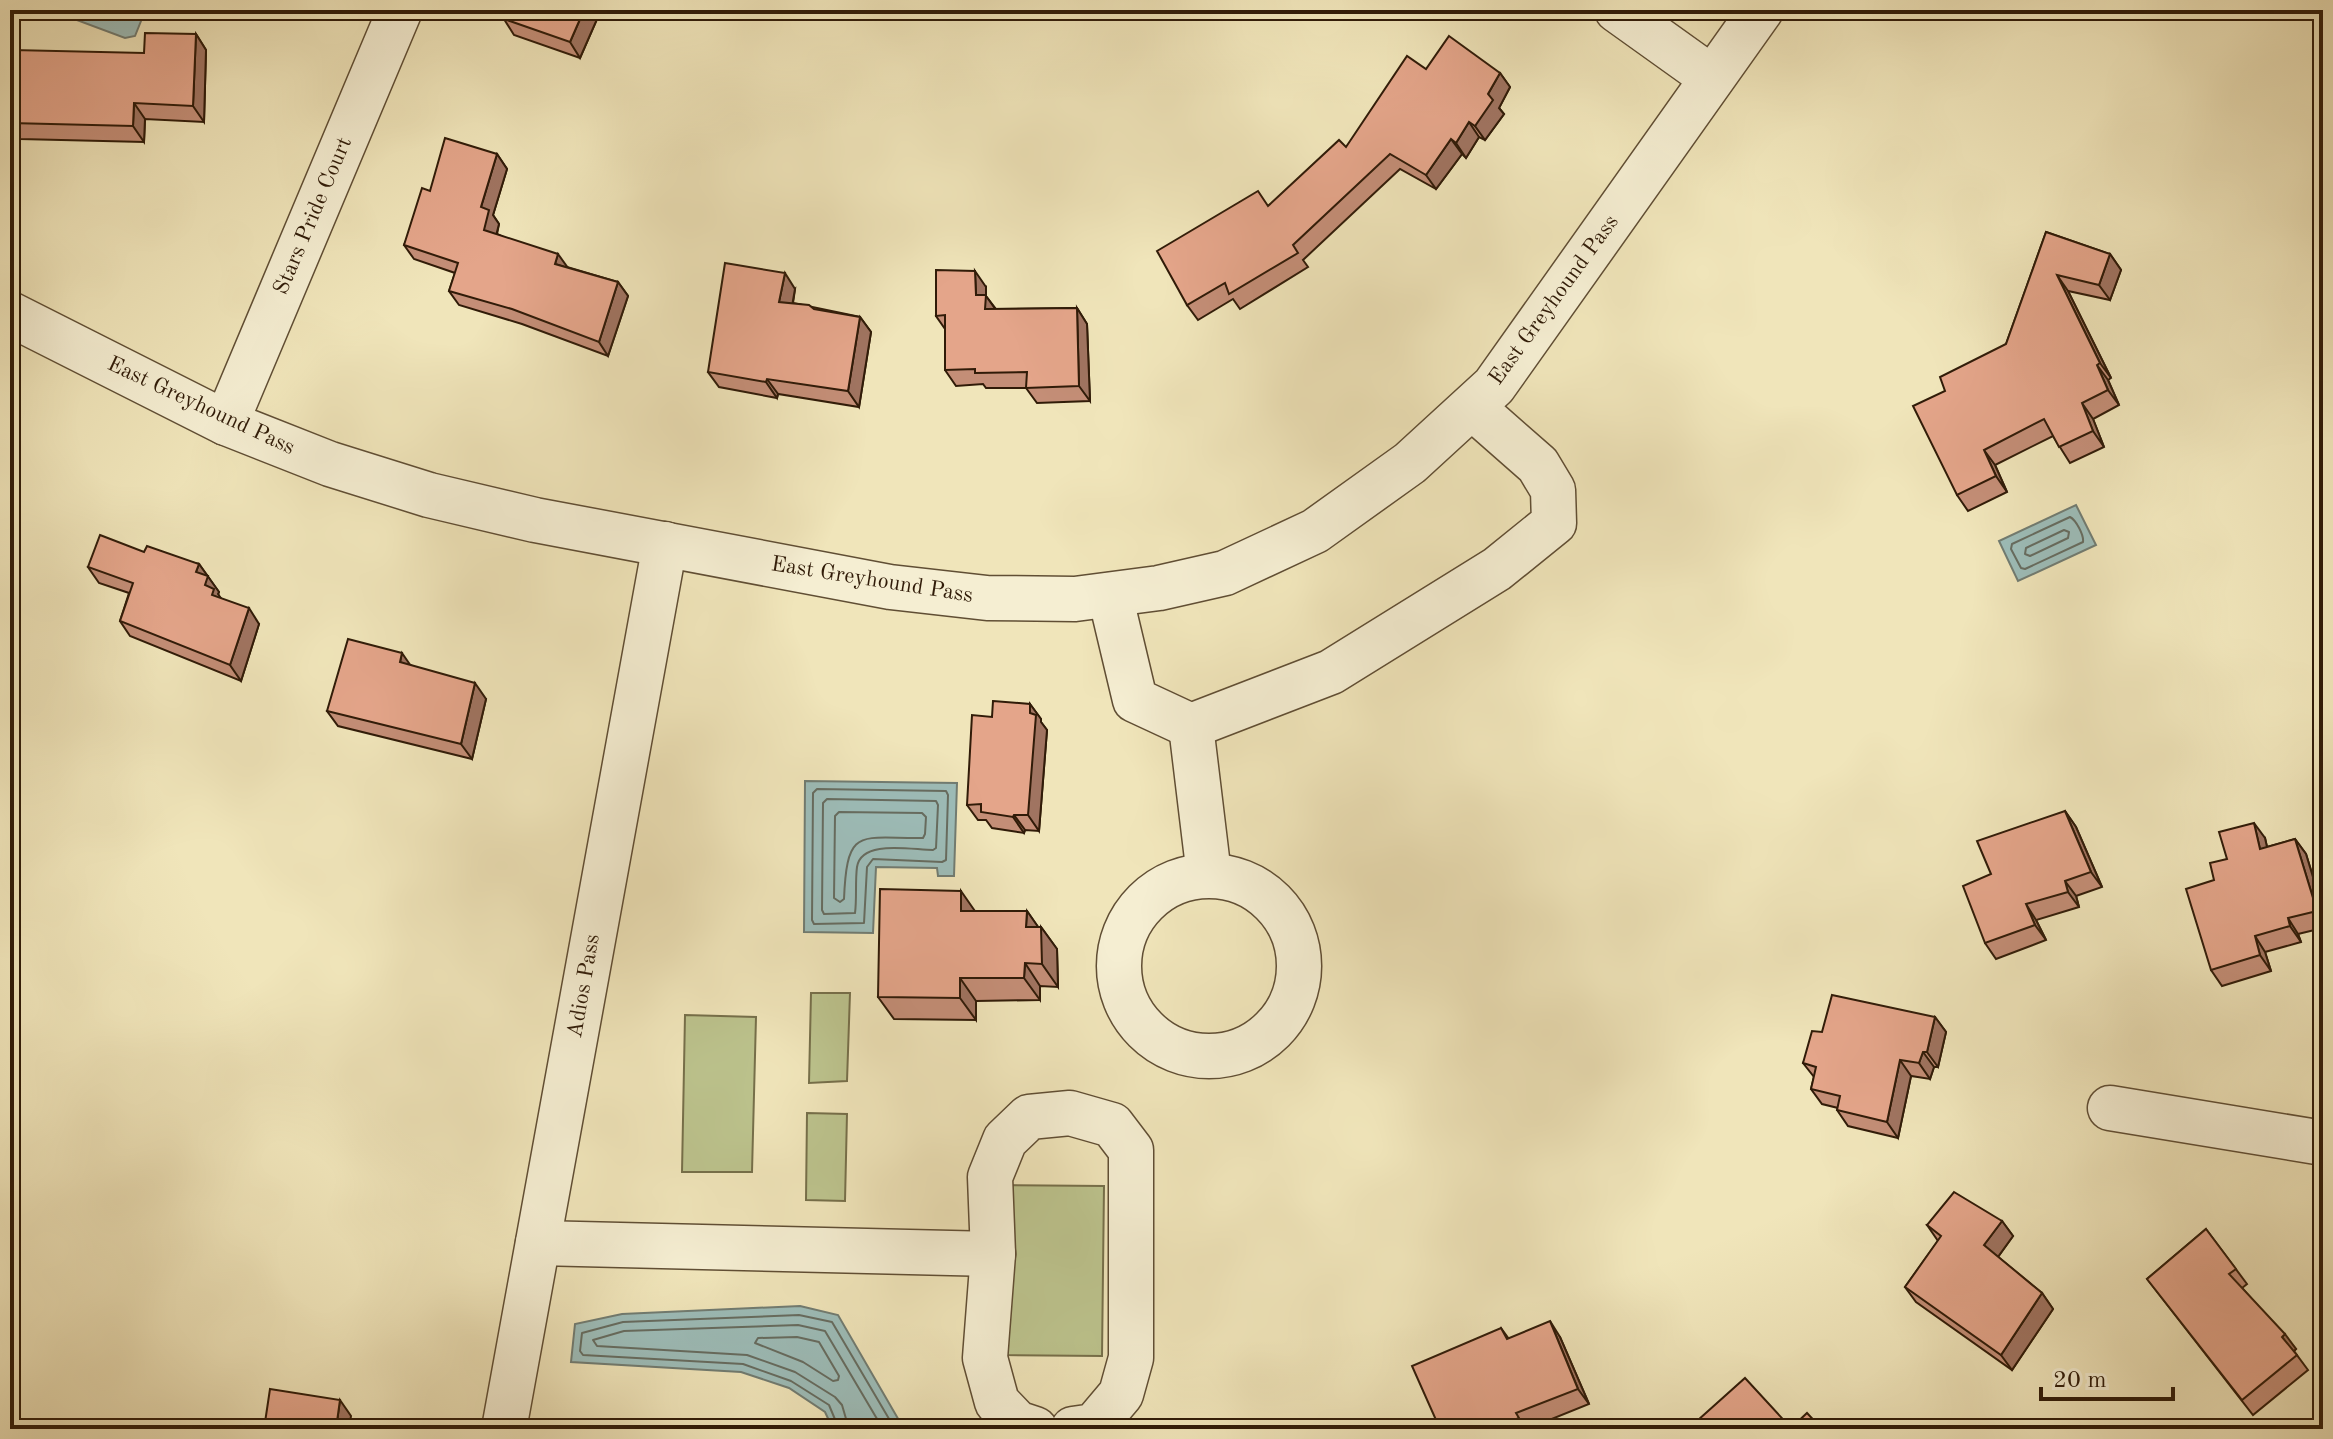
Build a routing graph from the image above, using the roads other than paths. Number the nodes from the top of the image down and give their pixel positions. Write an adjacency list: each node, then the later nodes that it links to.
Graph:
1 (400, 10): 7 (street, Stars Pride Court)
2 (1617, 10): 4 (street)
3 (1761, 10): 4 (street, East Greyhound Pass)
4 (1712, 78): 6 (street, East Greyhound Pass)
5 (10, 314): 7 (street, East Greyhound Pass)
6 (1472, 407): 9 (street, East Greyhound Pass); 10 (street)
7 (226, 423): 8 (street, East Greyhound Pass)
8 (665, 544): 9 (street, East Greyhound Pass); 14 (street, Adios Pass)
9 (1110, 595): 10 (street)
10 (1191, 726): 11 (street)
11 (1209, 875): 11 (street)
12 (2110, 1108): 13 (street)
13 (2323, 1143)
14 (538, 1243): 15 (street); 16 (street, Adios Pass)
15 (993, 1254): 17 (street); 18 (street)
16 (504, 1429)
17 (1035, 1429)
18 (1073, 1429)

